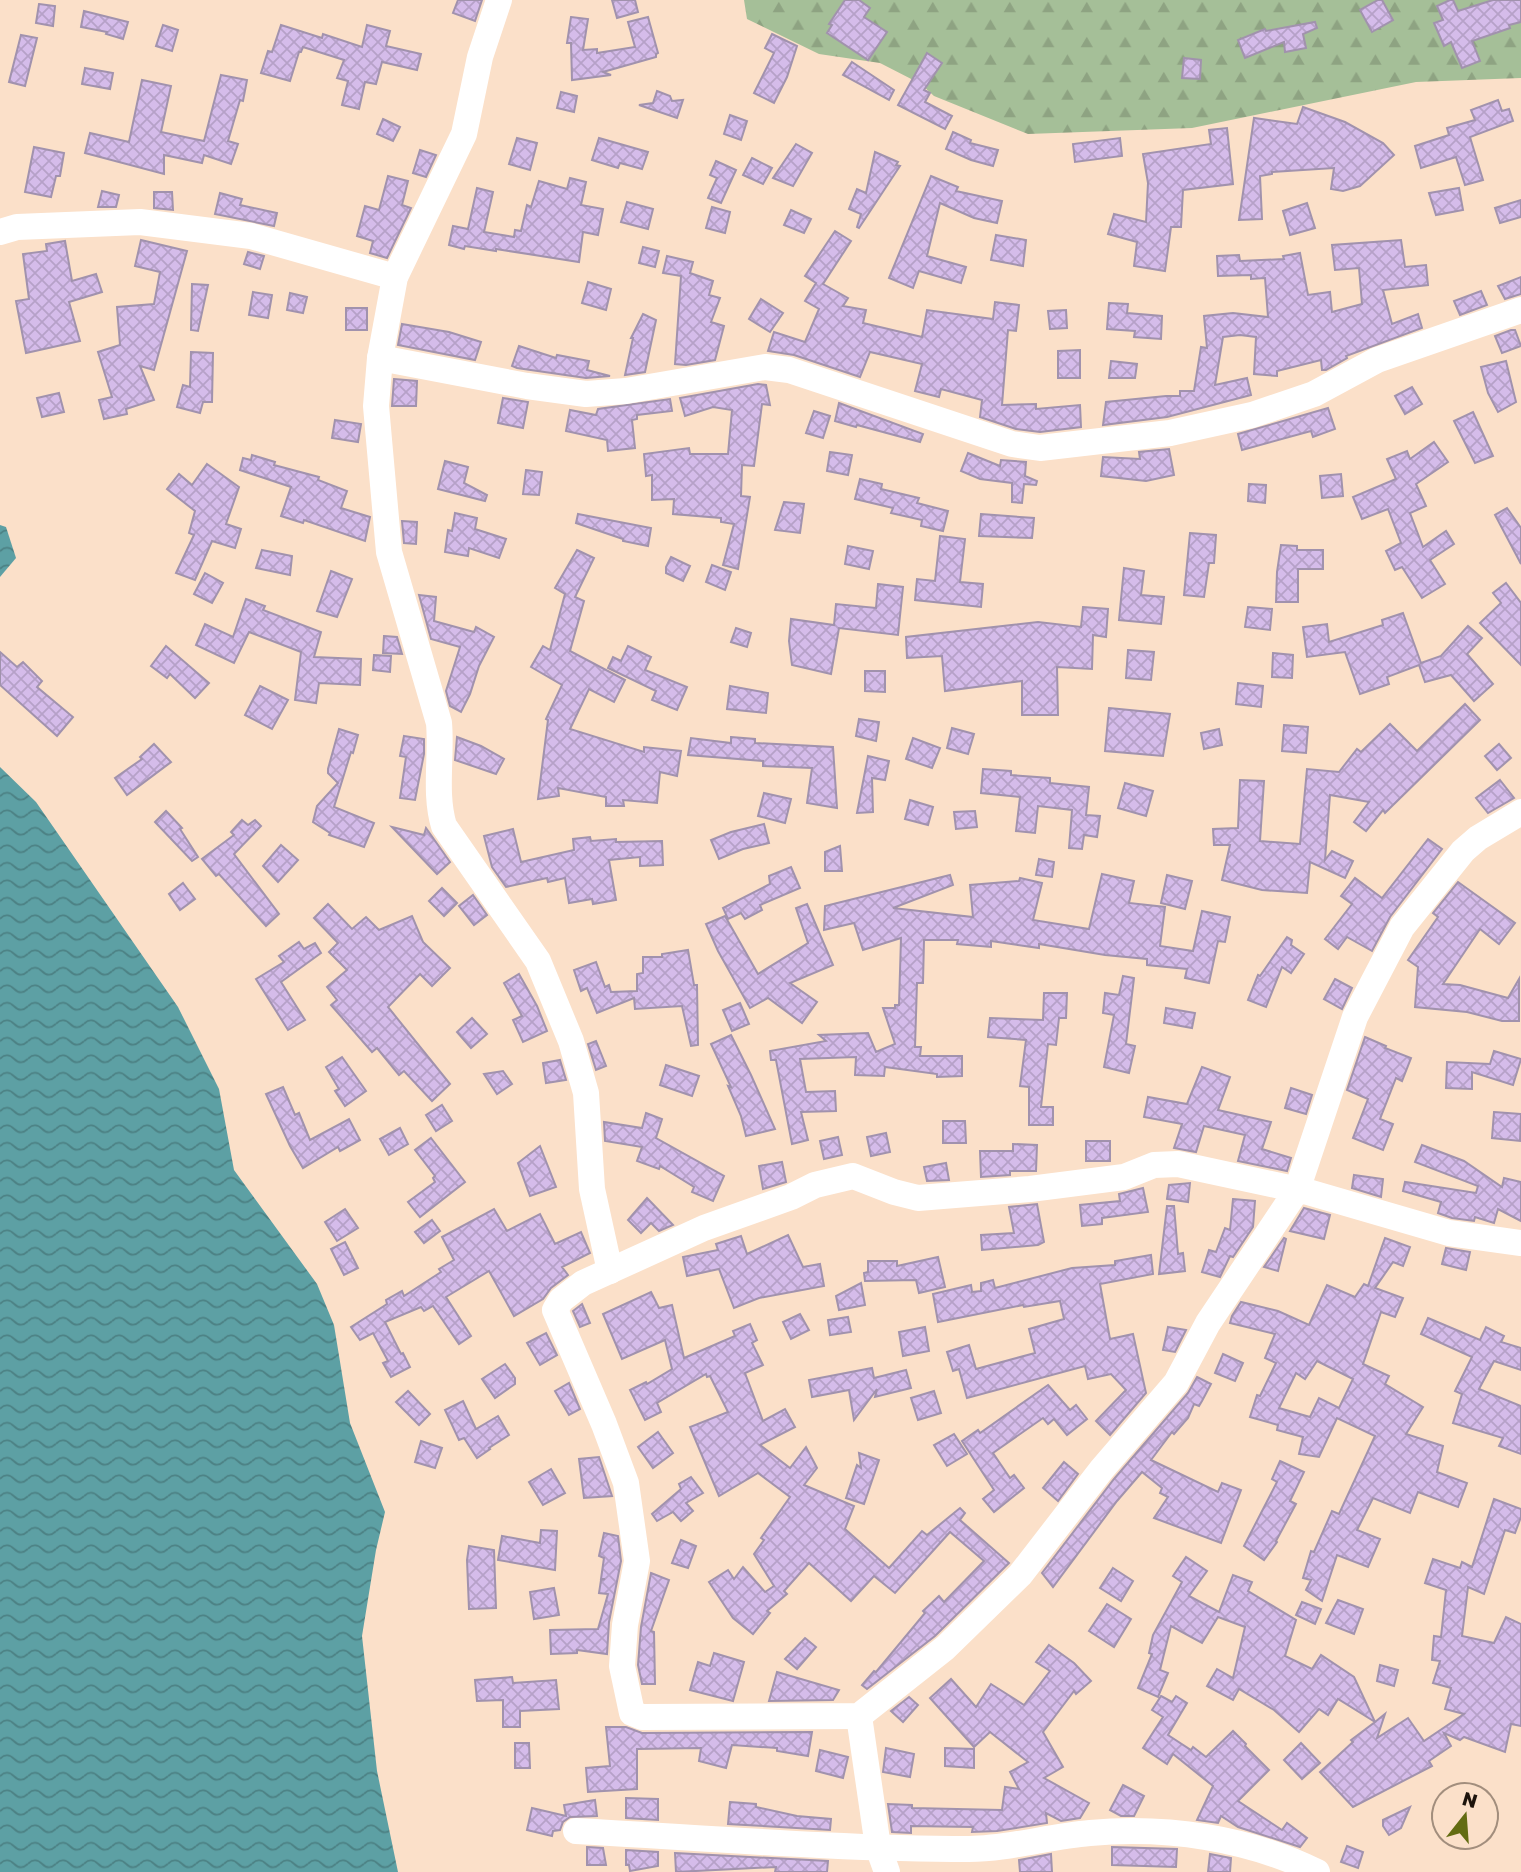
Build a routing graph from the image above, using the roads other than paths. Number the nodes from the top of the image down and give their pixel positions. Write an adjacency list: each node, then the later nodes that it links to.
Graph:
1 (499, 0): 3 (street)
2 (0, 232): 3 (street)
3 (395, 277): 5 (street)
4 (1521, 310): 5 (street)
5 (380, 358): 9 (street)
6 (1521, 812): 7 (street)
7 (1297, 1190): 8 (street); 9 (street); 10 (street)
8 (1521, 1243)
9 (610, 1271): 10 (street)
10 (859, 1717): 12 (street)
11 (576, 1831): 12 (street)
12 (878, 1847): 13 (street); 14 (street)
13 (887, 1872)
14 (1317, 1872)

